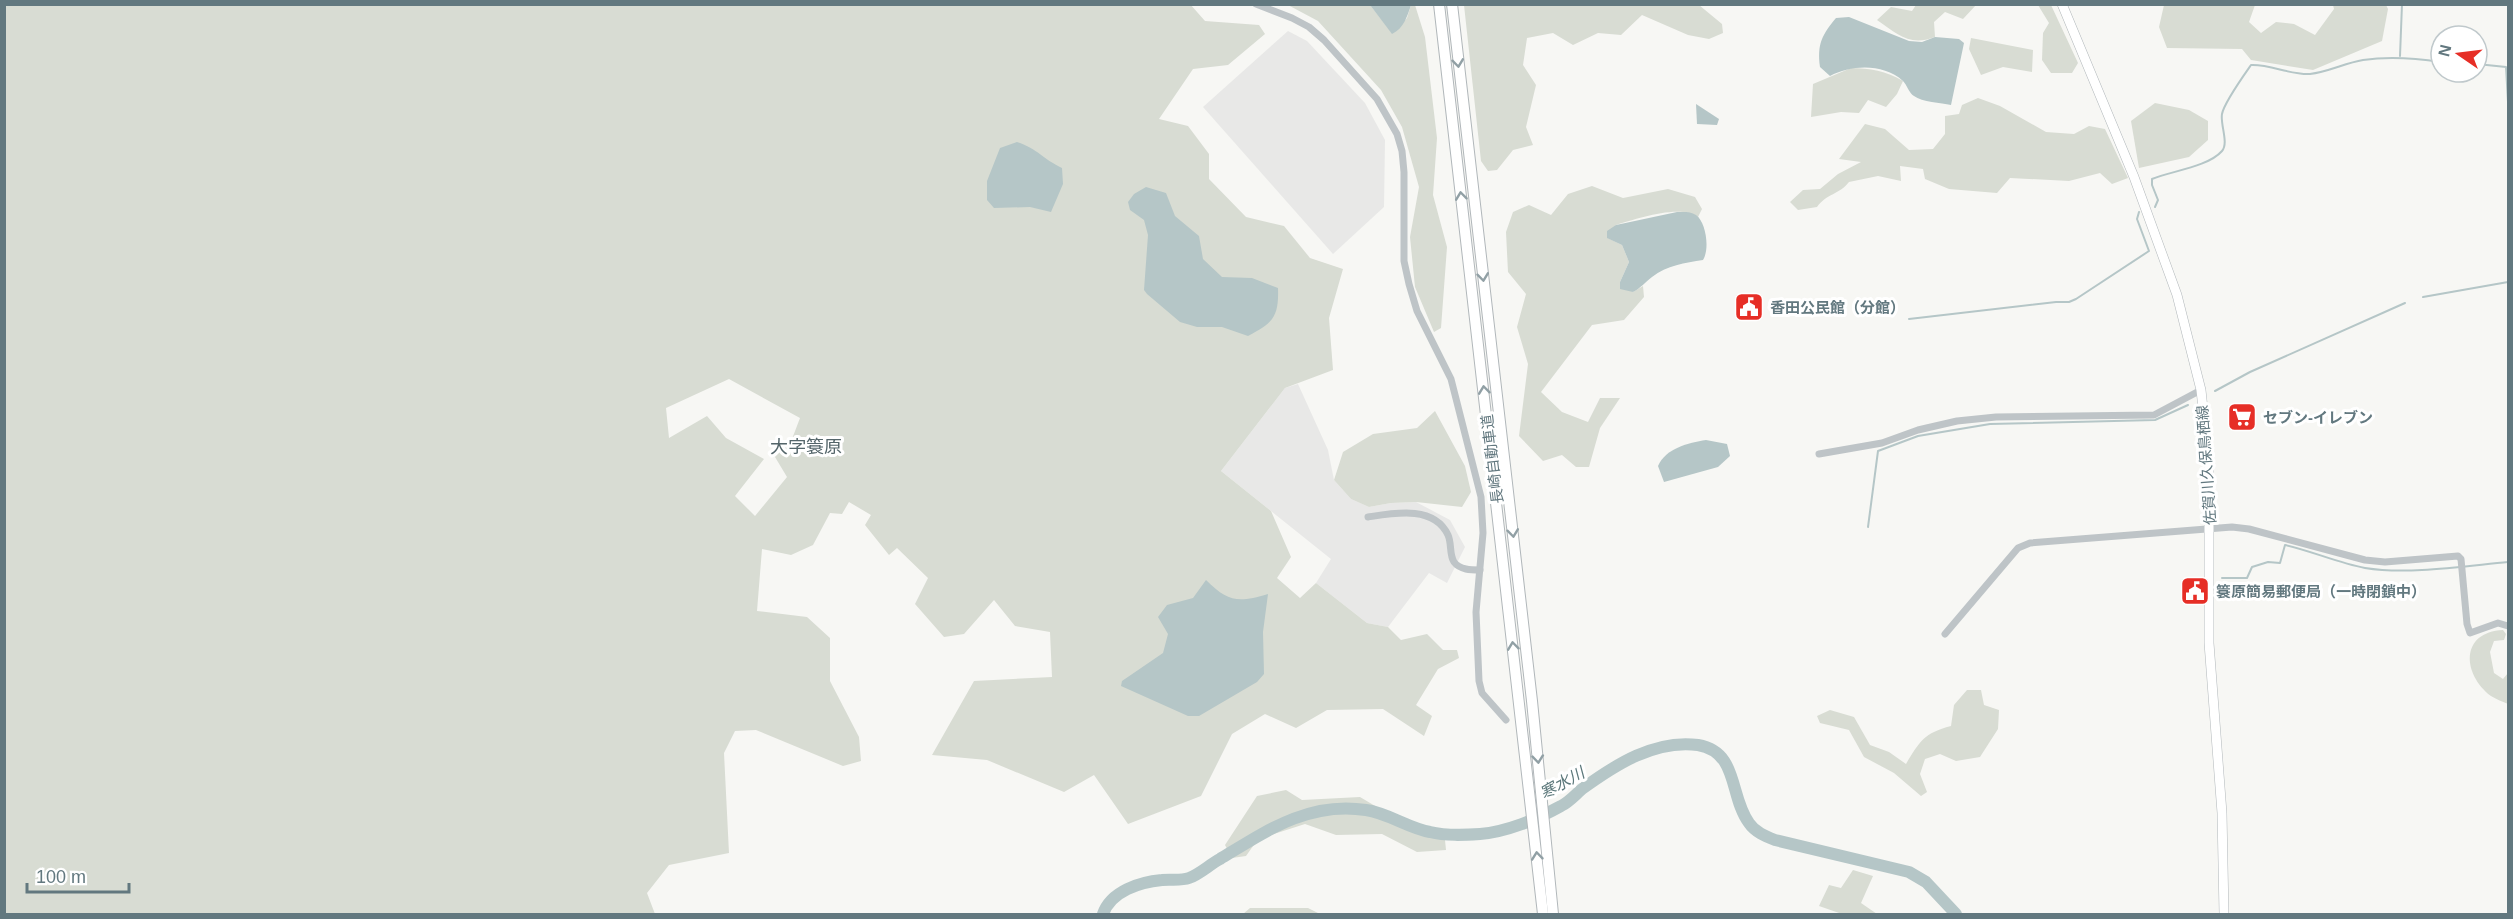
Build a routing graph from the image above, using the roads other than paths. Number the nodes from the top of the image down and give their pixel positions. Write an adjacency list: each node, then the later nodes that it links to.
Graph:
1 (1256, 4): 9 (street)
2 (1439, 4): 13 (highway, 長崎自動車道, one-way to 2)
3 (1452, 4): 14 (highway, 長崎自動車道, one-way to 14)
4 (2062, 4): 5 (main road, 佐賀川久保鳥栖線)
5 (2201, 390): 6 (street); 8 (main road, 佐賀川久保鳥栖線)
6 (1819, 454)
7 (1368, 517): 9 (street)
8 (2211, 527): 10 (street); 11 (street); 15 (main road, 佐賀川久保鳥栖線)
9 (1480, 570): 12 (street)
10 (2508, 626)
11 (1945, 634)
12 (1506, 720)
13 (1543, 915)
14 (1553, 915)
15 (2224, 915)

